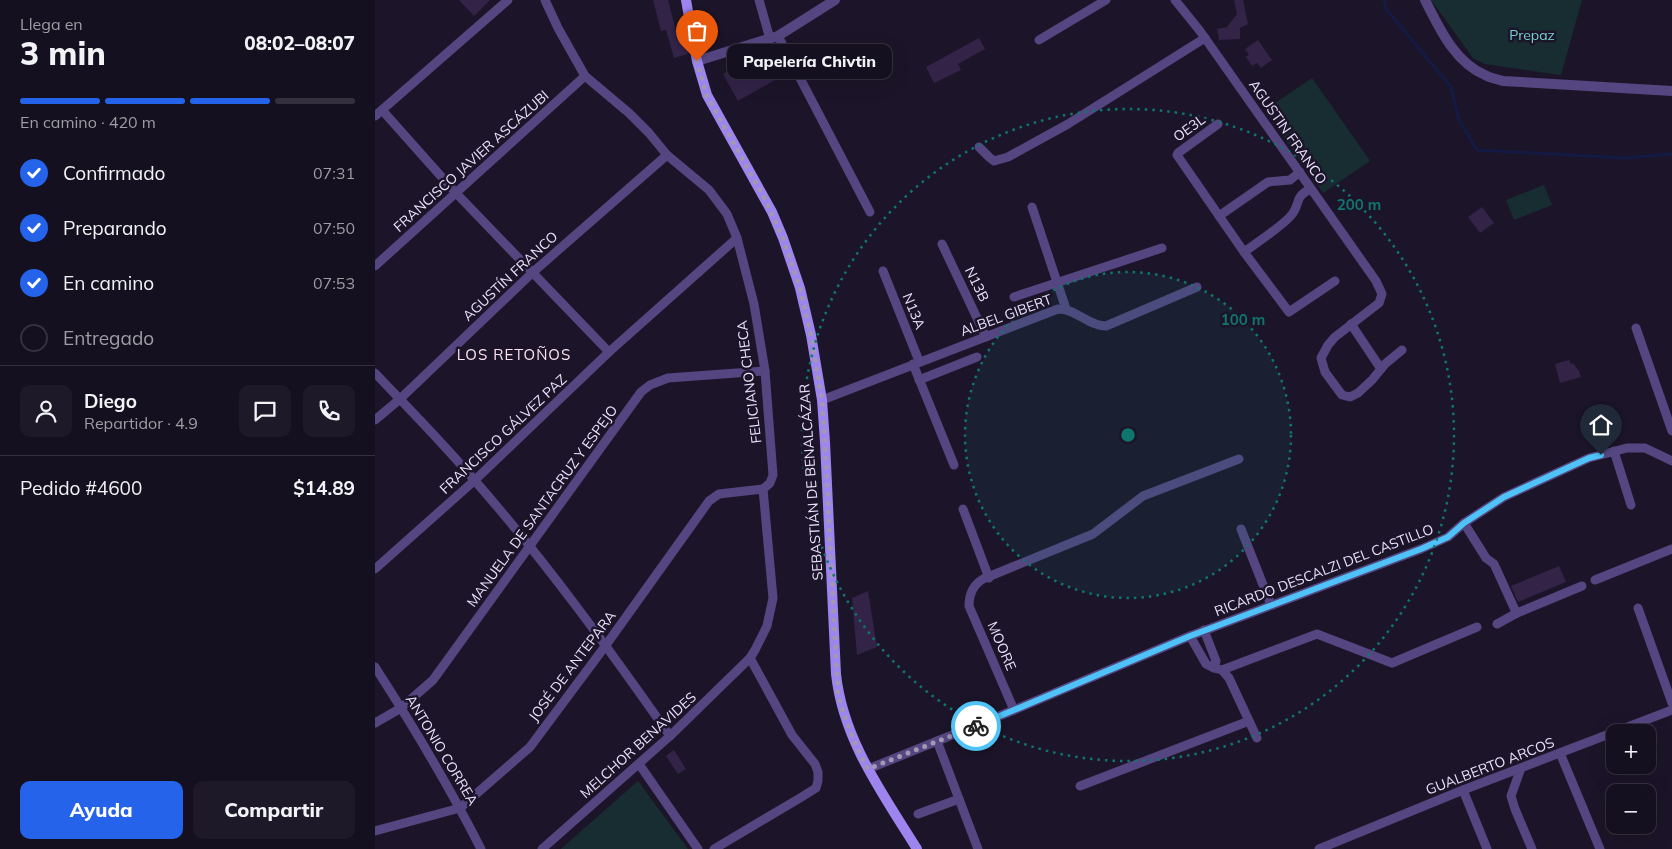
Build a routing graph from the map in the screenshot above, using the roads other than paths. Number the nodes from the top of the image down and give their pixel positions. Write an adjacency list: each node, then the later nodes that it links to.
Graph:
1 (508, 0): 15 (street)
2 (545, 0): 13 (street, FELICIANO CHECA)
3 (686, 0): 12 (main road, SEBASTIÁN DE BENALCÁZAR)
4 (759, 0): 9 (street)
5 (835, 0): 9 (street)
6 (1105, 0): 11 (street)
7 (1175, 0): 10 (street, AGUSTIN FRANCO)
8 (1425, 0): 14 (street)
9 (774, 38): 12 (street); 23 (street)
10 (1205, 38): 17 (street); 19 (street, AGUSTIN FRANCO)
11 (1039, 40)
12 (697, 61): 49 (main road, SEBASTIÁN DE BENALCÁZAR)
13 (585, 76): 18 (street, FELICIANO CHECA); 21 (street, FRANCISCO JAVIER ASCÁZUBI)
14 (1672, 91)
15 (378, 113): 21 (street)
16 (1219, 124): 24 (street, OE3L)
17 (979, 147)
18 (667, 155): 25 (street, FELICIANO CHECA); 31 (street, AGUSTÍN FRANCO)
19 (1299, 172): 20 (street, AGUSTIN FRANCO); 24 (street)
20 (1310, 188): 28 (street); 37 (street, AGUSTIN FRANCO)
21 (455, 192): 29 (street, FRANCISCO JAVIER ASCÁZUBI); 31 (street)
22 (1032, 207): 33 (street)
23 (870, 212)
24 (1219, 216): 28 (street)
25 (737, 238): 41 (street, FRANCISCO GÁLVEZ PAZ); 45 (street, FELICIANO CHECA)
26 (942, 244): 39 (street, N13B)
27 (1161, 248): 33 (street)
28 (1244, 252): 32 (street)
29 (375, 266)
30 (883, 270): 43 (street, N13A)
31 (532, 273): 41 (street); 48 (street, AGUSTÍN FRANCO)
32 (1335, 281)
33 (1058, 283): 35 (street); 36 (street)
34 (1197, 287): 36 (street, ALBEL GIBERT)
35 (1014, 297)
36 (1066, 309): 39 (street, ALBEL GIBERT)
37 (1351, 324): 44 (street); 44 (street, AGUSTIN FRANCO)
38 (1636, 328): 51 (street)
39 (986, 337): 43 (street, ALBEL GIBERT)
40 (1402, 350): 44 (street)
41 (609, 352): 56 (street, FRANCISCO GÁLVEZ PAZ)
42 (977, 357): 47 (street)
43 (916, 362): 47 (street, N13A); 49 (street, ALBEL GIBERT)
44 (1381, 369)
45 (765, 371): 57 (street, FELICIANO CHECA); 62 (street, MANUELA DE SANTACRUZ Y ESPEJO)
46 (375, 373): 48 (street)
47 (919, 380): 55 (street, N13A)
48 (400, 399): 50 (street, AGUSTÍN FRANCO); 56 (street)
49 (822, 400): 91 (main road, SEBASTIÁN DE BENALCÁZAR)
50 (375, 420)
51 (1672, 431)
52 (1614, 452): 54 (street, RICARDO DESCALZI DEL CASTILLO); 58 (street); 60 (street, RICARDO DESCALZI DEL CASTILLO)
53 (1239, 459): 65 (street)
54 (1672, 461)
55 (954, 465)
56 (475, 480): 62 (street); 64 (street, FRANCISCO GÁLVEZ PAZ)
57 (763, 489): 75 (street, JOSÉ DE ANTEPARA); 76 (street, FELICIANO CHECA)
58 (1631, 505)
59 (963, 508): 65 (street)
60 (1464, 523): 68 (street, RICARDO DESCALZI DEL CASTILLO); 70 (street)
61 (1241, 529): 68 (street)
62 (531, 546): 75 (street); 80 (street, MANUELA DE SANTACRUZ Y ESPEJO)
63 (1672, 549): 66 (street)
64 (375, 569)
65 (989, 578): 81 (street, MOORE)
66 (1595, 580)
67 (1583, 586): 70 (street)
68 (1271, 605): 73 (street, RICARDO DESCALZI DEL CASTILLO)
69 (1638, 608): 79 (street)
70 (1517, 613): 71 (street)
71 (1497, 624)
72 (1477, 627): 78 (street)
73 (1205, 630): 74 (street, RICARDO DESCALZI DEL CASTILLO); 78 (street)
74 (1190, 636): 78 (street); 81 (street, RICARDO DESCALZI DEL CASTILLO)
75 (606, 645): 85 (street); 95 (street, JOSÉ DE ANTEPARA)
76 (750, 658): 85 (street, MELCHOR BENAVIDES); 101 (street)
77 (375, 667): 80 (street, ANTONIO CORREA)
78 (1218, 669): 83 (street)
79 (1672, 703)
80 (401, 708): 84 (street, MANUELA DE SANTACRUZ Y ESPEJO); 95 (street, ANTONIO CORREA)
81 (1014, 710): 87 (street, RICARDO DESCALZI DEL CASTILLO)
82 (1672, 710): 88 (street, GUALBERTO ARCOS)
83 (1249, 721): 86 (street); 92 (street)
84 (375, 723)
85 (670, 736): 89 (street, MELCHOR BENAVIDES)
86 (1257, 738)
87 (937, 741): 91 (street, RICARDO DESCALZI DEL CASTILLO); 94 (street)
88 (1559, 753): 90 (street, GUALBERTO ARCOS); 107 (street)
89 (639, 764): 99 (street, MELCHOR BENAVIDES); 100 (street)
90 (1521, 768): 93 (street, GUALBERTO ARCOS); 106 (street)
91 (868, 769): 102 (main road, SEBASTIÁN DE BENALCÁZAR)
92 (1080, 786)
93 (1463, 790): 104 (street, GUALBERTO ARCOS); 105 (street)
94 (959, 800): 96 (street); 103 (street)
95 (460, 808): 97 (street, JOSÉ DE ANTEPARA); 98 (street, ANTONIO CORREA)
96 (917, 814)
97 (375, 831)
98 (481, 849)
99 (542, 849)
100 (698, 849)
101 (713, 849)
102 (917, 849)
103 (979, 849)
104 (1319, 849)
105 (1487, 849)
106 (1532, 849)
107 (1600, 849)

